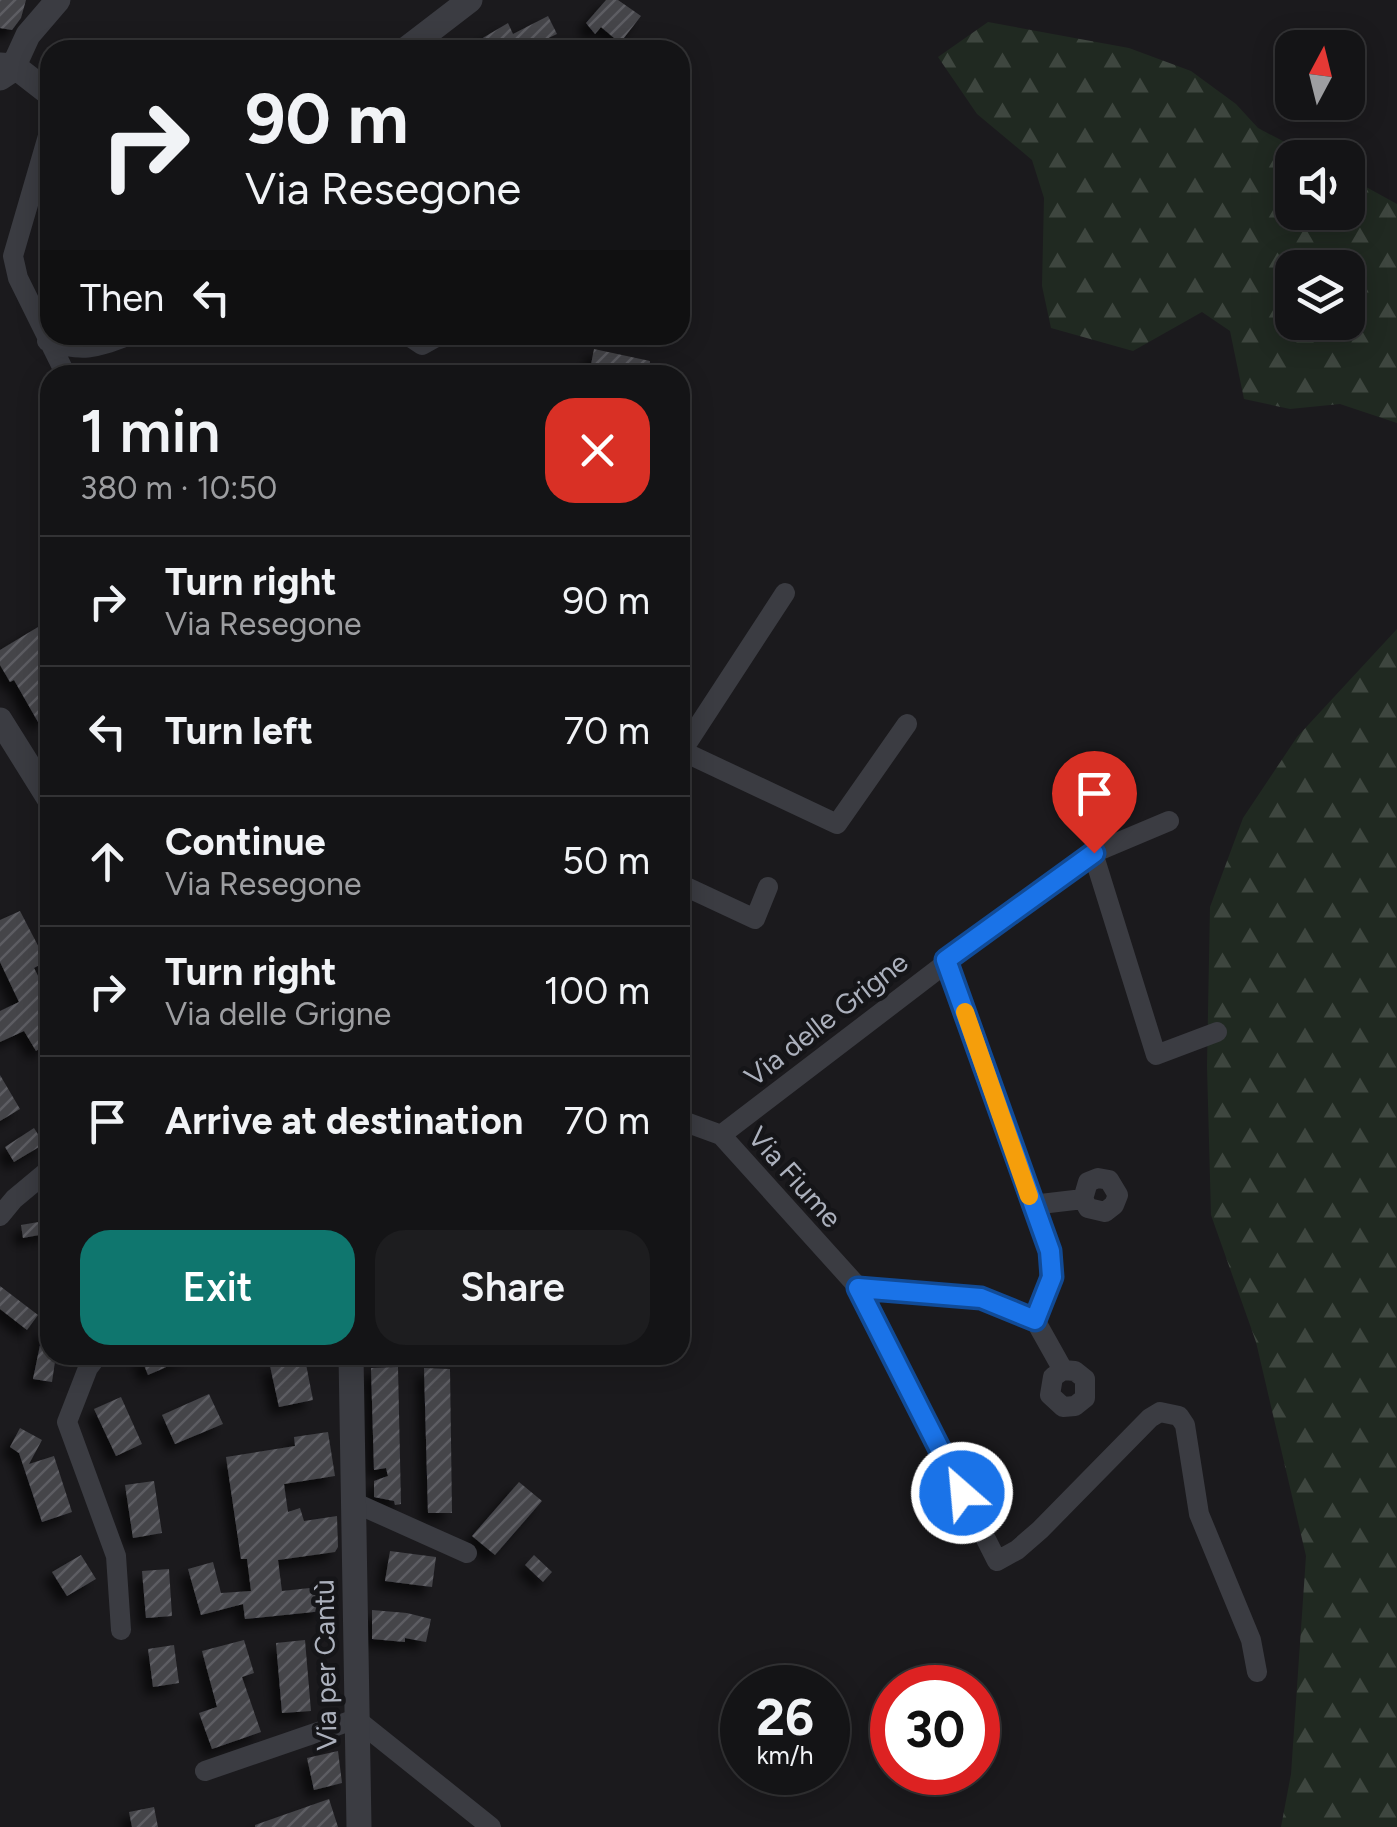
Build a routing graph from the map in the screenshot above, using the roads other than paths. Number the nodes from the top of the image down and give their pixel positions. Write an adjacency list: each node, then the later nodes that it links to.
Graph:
1 (58, 0): 4 (street)
2 (470, 0): 3 (street)
3 (418, 40)
4 (3, 73): 5 (street); 6 (street)
5 (40, 90)
6 (40, 101)
7 (40, 160): 8 (street)
8 (7, 268): 9 (street)
9 (40, 326)
10 (60, 345): 11 (street)
11 (103, 345)
12 (785, 593): 15 (street)
13 (0, 720): 17 (street)
14 (906, 724): 16 (street)
15 (690, 739)
16 (690, 757)
17 (40, 784)
18 (1169, 822): 19 (street, Via delle Grigne)
19 (1094, 853): 22 (street, Via delle Grigne); 23 (street)
20 (768, 887): 21 (street)
21 (690, 889)
22 (946, 960): 25 (street, Via delle Grigne); 28 (street)
23 (1217, 1032)
24 (690, 1122): 25 (street, Via Fiume)
25 (721, 1135): 30 (street, Via Fiume)
26 (40, 1178): 29 (street)
27 (1083, 1199): 28 (street)
28 (1032, 1205): 31 (street)
29 (0, 1216)
30 (858, 1288): 31 (street); 38 (street, Via Fiume)
31 (1035, 1320): 34 (street)
32 (90, 1365): 37 (street)
33 (351, 1365): 35 (street, Via per Cantù)
34 (1062, 1370)
35 (353, 1502): 36 (street); 39 (street, Via per Cantù)
36 (467, 1553)
37 (121, 1630)
38 (1256, 1672)
39 (356, 1719): 40 (street); 41 (street, Via per Cantù); 42 (street)
40 (205, 1771)
41 (359, 1827)
42 (491, 1827)

